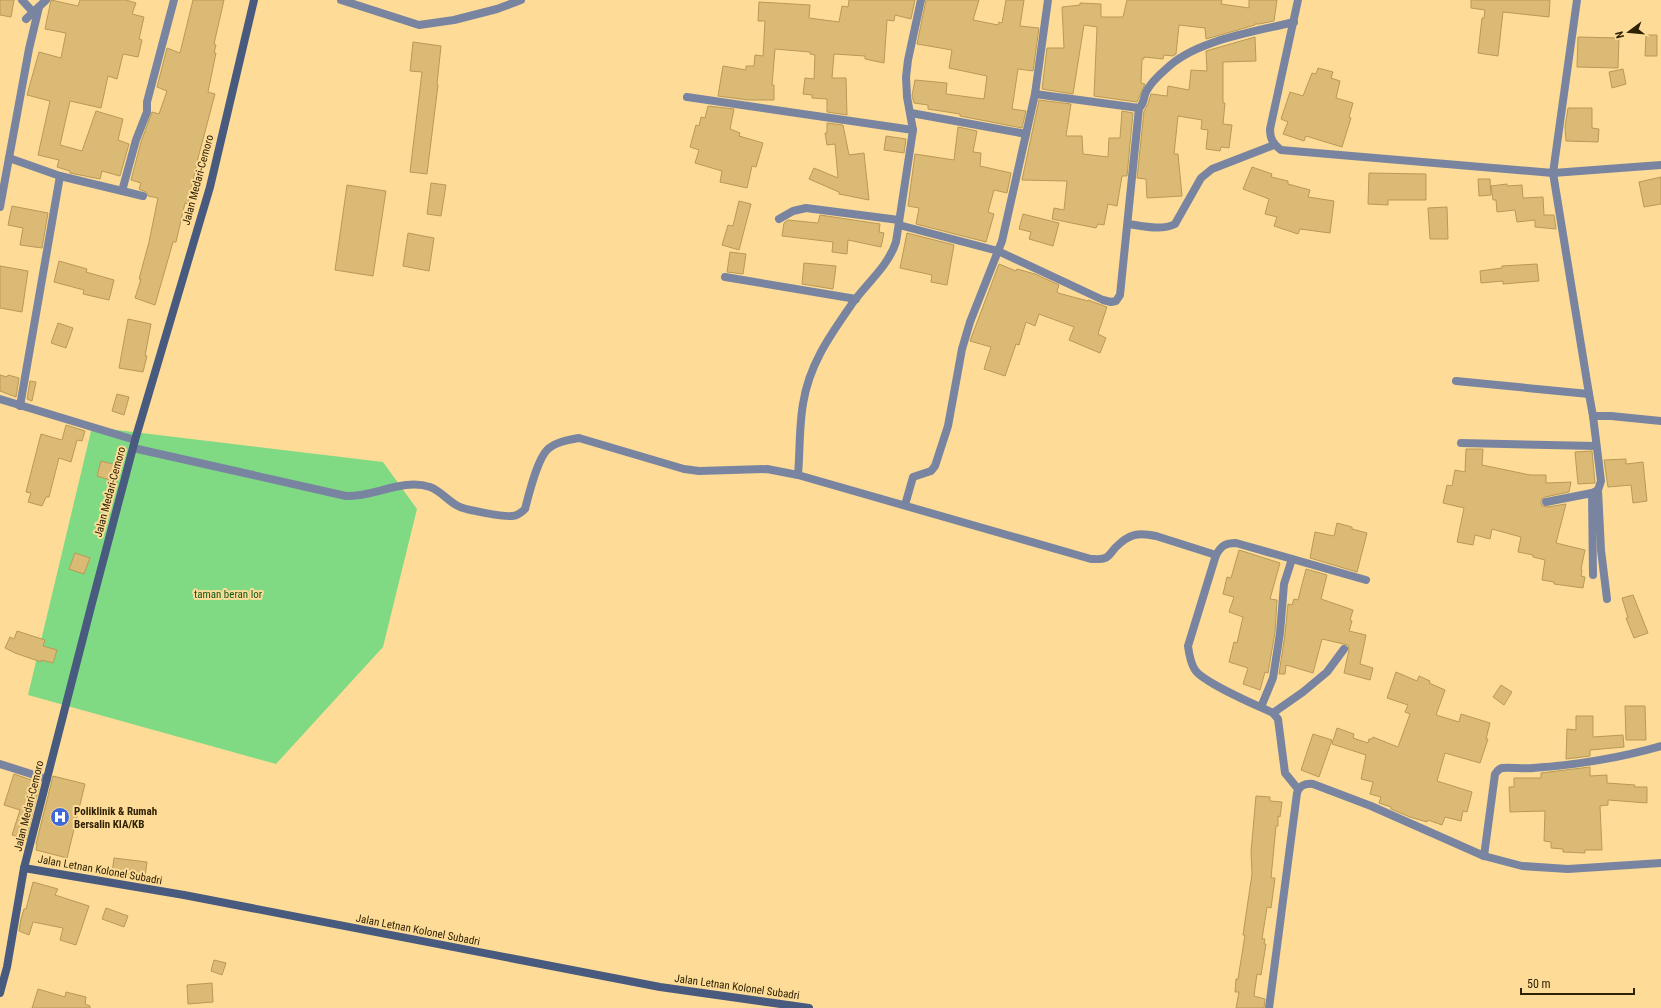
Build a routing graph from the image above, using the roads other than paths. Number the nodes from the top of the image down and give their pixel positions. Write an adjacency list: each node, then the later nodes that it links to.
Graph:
1 (22, 0): 13 (street)
2 (46, 0): 13 (street)
3 (174, 0): 27 (street)
4 (254, 0): 43 (street, Jalan Medari-Cemoro)
5 (341, 0): 12 (street)
6 (499, 0): 12 (street)
7 (521, 0): 12 (street)
8 (921, 0): 19 (street)
9 (1048, 0): 16 (street)
10 (1298, 0): 15 (street)
11 (1577, 0): 25 (street)
12 (497, 9)
13 (36, 10): 14 (street); 23 (street)
14 (26, 19)
15 (1294, 22): 18 (street); 22 (street)
16 (1035, 94): 18 (street); 21 (street)
17 (687, 96): 20 (street)
18 (1139, 108): 32 (street)
19 (911, 113): 20 (street); 21 (street)
20 (913, 130): 31 (street)
21 (1026, 134): 33 (street)
22 (1274, 145): 25 (street); 32 (street)
23 (9, 158): 26 (street); 29 (street)
24 (1661, 165): 25 (street)
25 (1553, 172): 37 (street)
26 (60, 176): 27 (street); 39 (street)
27 (122, 191): 28 (street)
28 (143, 196)
29 (0, 207)
30 (779, 219): 31 (street)
31 (899, 223): 33 (street); 35 (street)
32 (1128, 224): 33 (street)
33 (998, 252): 48 (street)
34 (725, 277): 35 (street)
35 (856, 299): 45 (street)
36 (1456, 381): 37 (street)
37 (1589, 394): 40 (street)
38 (0, 399): 39 (street)
39 (20, 406): 43 (street)
40 (1593, 416): 41 (street); 44 (street)
41 (1661, 421)
42 (1461, 443): 44 (street)
43 (134, 444): 45 (street); 59 (street, Jalan Medari-Cemoro)
44 (1596, 446): 46 (street)
45 (798, 474): 48 (street)
46 (1595, 491): 47 (street); 51 (street); 53 (street)
47 (1546, 502)
48 (905, 505): 49 (street)
49 (1216, 555): 50 (street); 55 (street)
50 (1292, 558): 52 (street); 55 (street)
51 (1593, 576)
52 (1366, 580)
53 (1607, 599)
54 (1344, 649): 56 (street)
55 (1261, 708): 56 (street)
56 (1273, 713): 60 (street)
57 (1661, 746): 61 (street)
58 (0, 764): 59 (street)
59 (47, 779): 63 (street, Jalan Medari-Cemoro)
60 (1298, 789): 61 (street); 66 (street)
61 (1484, 856): 62 (street)
62 (1661, 863)
63 (24, 868): 64 (street, Jalan Medari-Cemoro); 65 (street, Jalan Letnan Kolonel Subadri)
64 (0, 993)
65 (809, 1008)
66 (1270, 1008)

